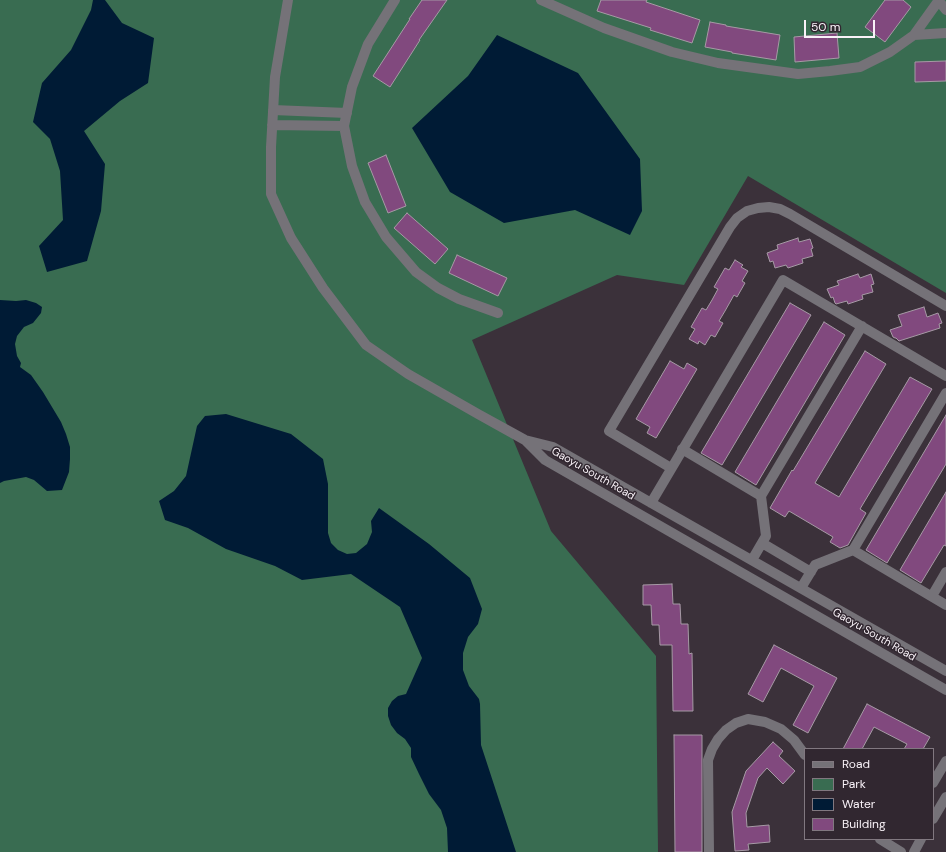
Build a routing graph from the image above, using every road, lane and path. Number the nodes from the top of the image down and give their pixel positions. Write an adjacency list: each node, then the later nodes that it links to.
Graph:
1 (288, 0): 8 (street)
2 (395, 0): 9 (street)
3 (541, 0): 7 (street)
4 (939, 0): 5 (street); 7 (street)
5 (946, 10)
6 (946, 33): 7 (street)
7 (914, 35)
8 (273, 110): 9 (street); 10 (street)
9 (347, 113): 11 (street)
10 (272, 125): 11 (street); 17 (street)
11 (344, 126): 13 (street)
12 (946, 306): 19 (street)
13 (498, 313)
14 (862, 326): 15 (street); 18 (street); 20 (street)
15 (946, 376)
16 (946, 393): 23 (street)
17 (525, 440): 21 (street, Gaoyu South Road); 31 (street, Gaoyu South Road)
18 (682, 449): 19 (street); 20 (street)
19 (671, 468): 21 (street)
20 (761, 496): 22 (street)
21 (651, 503): 24 (street, Gaoyu South Road)
22 (762, 543): 24 (street); 25 (street)
23 (853, 550): 25 (street); 28 (street)
24 (752, 560): 27 (street, Gaoyu South Road)
25 (811, 572): 27 (street)
26 (946, 572): 28 (street)
27 (801, 588): 30 (street, Gaoyu South Road)
28 (932, 596): 29 (street)
29 (946, 605)
30 (944, 666)
31 (946, 690)
32 (804, 753): 41 (street)
33 (946, 761): 34 (street)
34 (934, 781)
35 (946, 797): 36 (street)
36 (934, 817)
37 (882, 840): 40 (street)
38 (900, 840): 40 (street)
39 (920, 840): 42 (street)
40 (898, 850)
41 (709, 852)
42 (914, 852)

